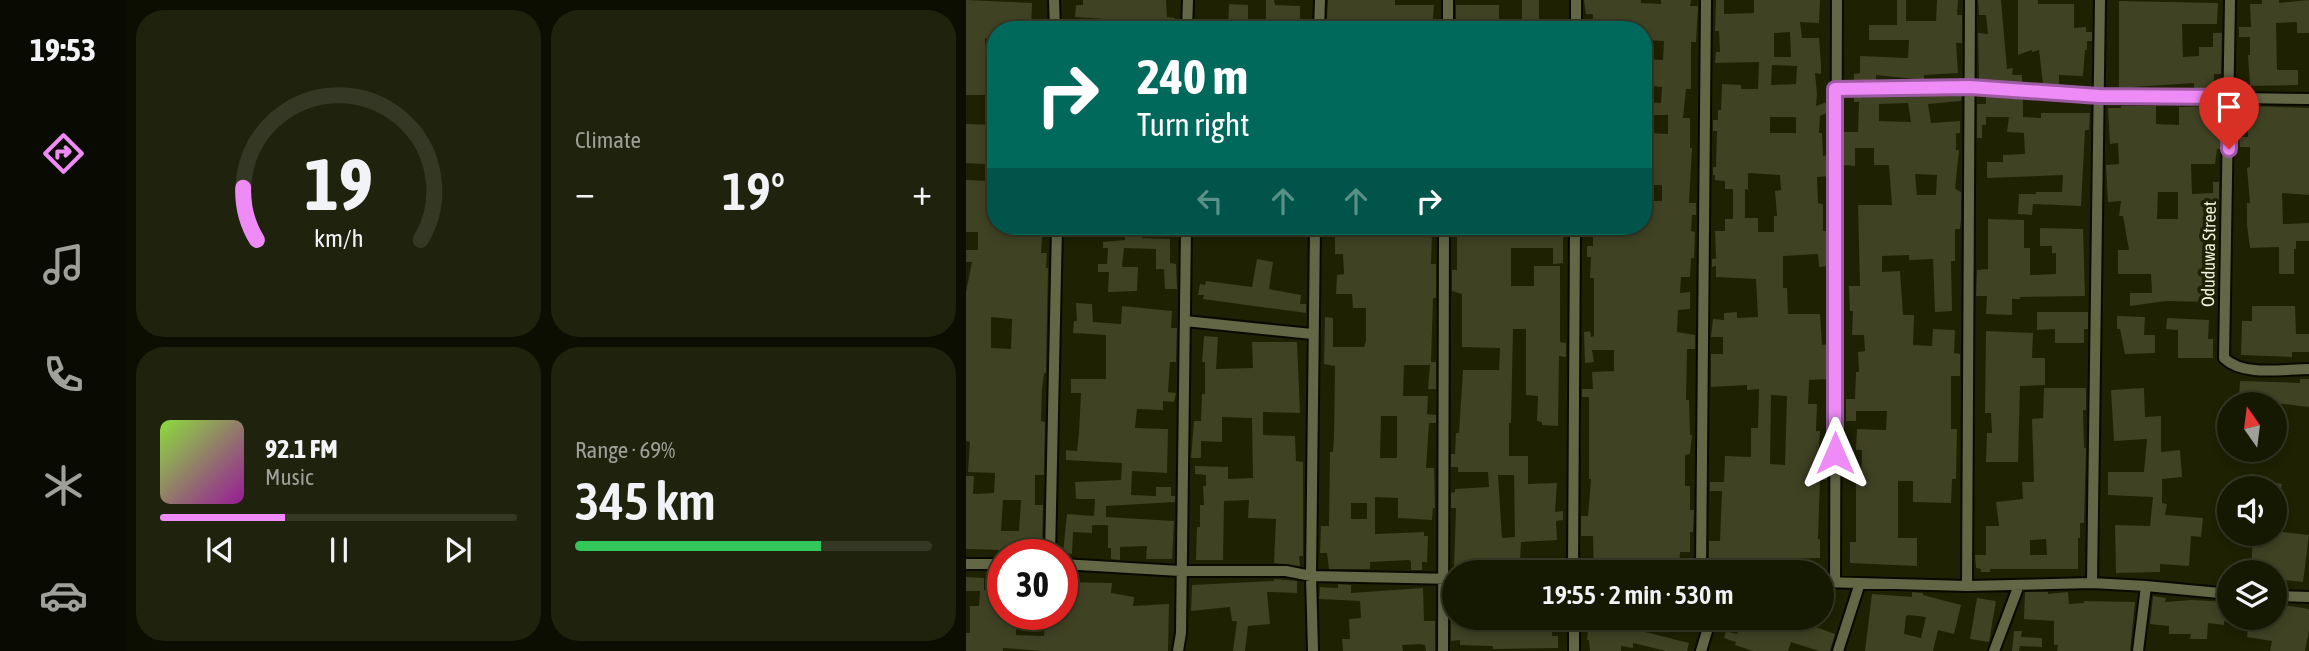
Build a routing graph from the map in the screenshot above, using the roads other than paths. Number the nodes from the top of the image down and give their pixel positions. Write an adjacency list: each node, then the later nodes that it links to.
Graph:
1 (1054, 0): 11 (street)
2 (1188, 0): 12 (street)
3 (1320, 0): 13 (street)
4 (1448, 0): 14 (street)
5 (1576, 0): 15 (street)
6 (1706, 0): 32 (street)
7 (1837, 0): 17 (street)
8 (1970, 0): 16 (street)
9 (2100, 0): 18 (street)
10 (2230, 0): 19 (street, Oduduwa Street)
11 (1055, 21)
12 (1188, 21)
13 (1319, 21)
14 (1448, 21)
15 (1576, 21)
16 (1970, 87): 17 (street); 18 (street); 43 (street)
17 (1835, 89): 39 (street)
18 (2099, 96): 19 (street); 41 (street)
19 (2230, 97): 20 (street); 28 (street, Oduduwa Street)
20 (2309, 99)
21 (1057, 235): 29 (street)
22 (1186, 235): 26 (street)
23 (1315, 235): 27 (street)
24 (1444, 235): 30 (street)
25 (1575, 235): 31 (street)
26 (1185, 321): 27 (street); 36 (street)
27 (1312, 334): 37 (street)
28 (2309, 369)
29 (1050, 539)
30 (1449, 560)
31 (1573, 560)
32 (1701, 560)
33 (966, 564): 34 (street)
34 (987, 564)
35 (1078, 565): 36 (street)
36 (1180, 571): 37 (street); 51 (street)
37 (1311, 576): 38 (street); 52 (street)
38 (1442, 579)
39 (1835, 582): 40 (street)
40 (1860, 583): 43 (street); 56 (street)
41 (2092, 583): 42 (street); 44 (street)
42 (2019, 585): 43 (street); 57 (street)
43 (1967, 586)
44 (2146, 586): 45 (street); 58 (street)
45 (2217, 593)
46 (2287, 596): 47 (street)
47 (2309, 597)
48 (1445, 630): 53 (street)
49 (1574, 630): 54 (street)
50 (1707, 630): 55 (street)
51 (1178, 651)
52 (1313, 651)
53 (1443, 651)
54 (1574, 651)
55 (1701, 651)
56 (1838, 651)
57 (1994, 651)
58 (2138, 651)

